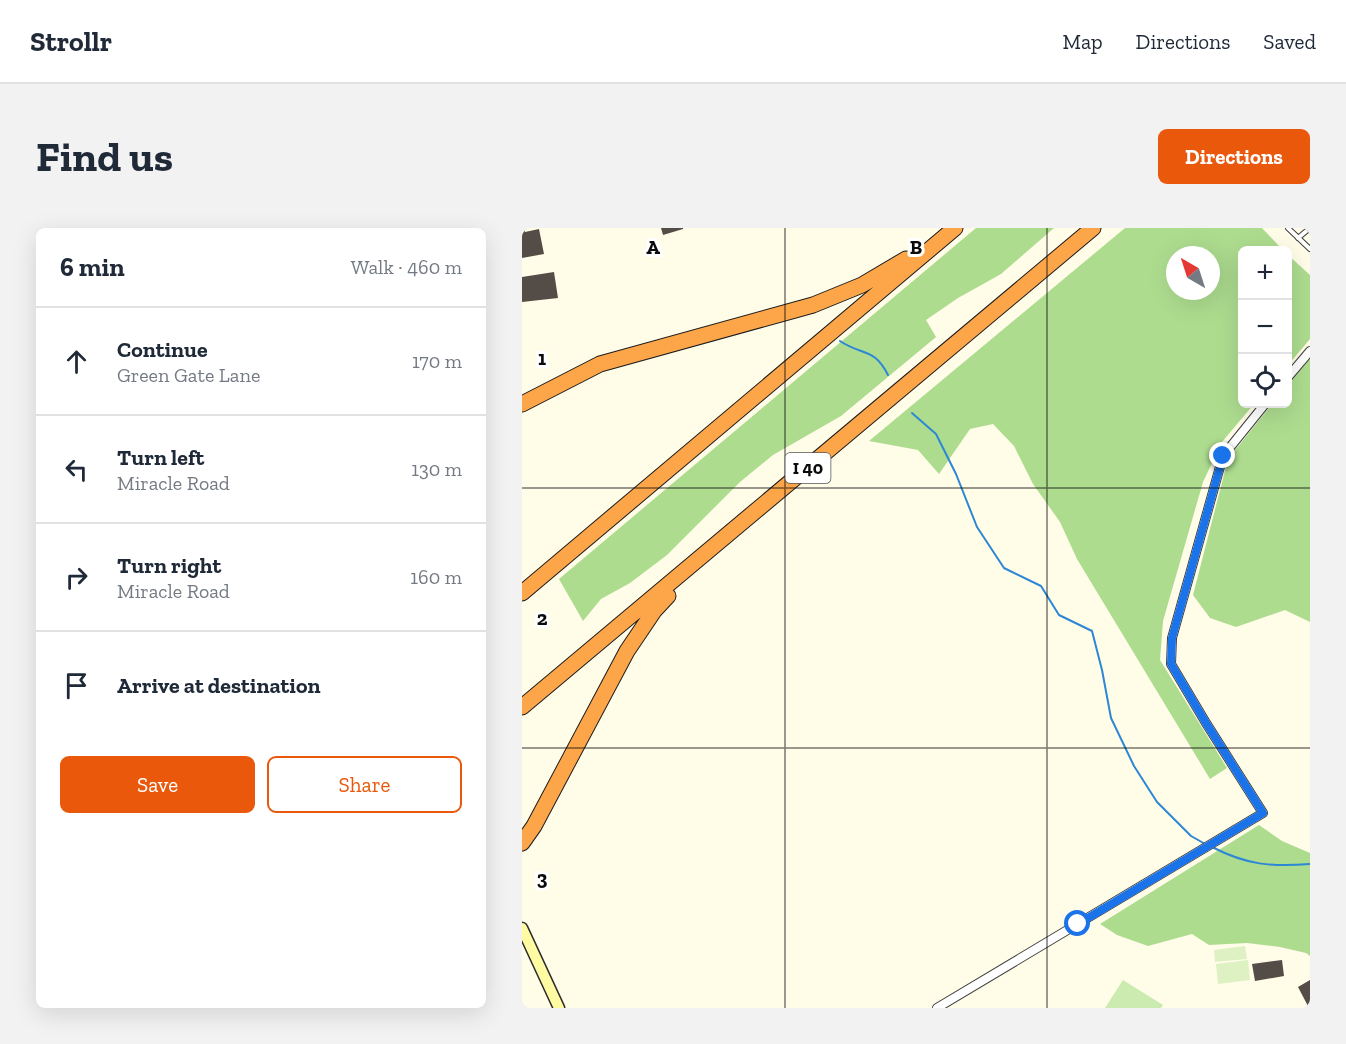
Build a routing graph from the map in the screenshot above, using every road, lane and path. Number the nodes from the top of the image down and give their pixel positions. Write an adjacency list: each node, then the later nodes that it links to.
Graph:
1 (1093, 228): 11 (highway, I 40)
2 (1288, 228): 5 (lane)
3 (1310, 228): 5 (lane)
4 (951, 231): 9 (highway); 12 (highway)
5 (1298, 238): 6 (lane)
6 (1310, 249)
7 (1310, 351): 8 (street)
8 (1292, 371)
9 (522, 404)
10 (1262, 408): 18 (street)
11 (719, 542): 13 (highway, I 40); 14 (highway)
12 (522, 593)
13 (522, 707)
14 (522, 843)
15 (522, 928): 16 (main road)
16 (526, 945): 17 (main road)
17 (558, 1008)
18 (937, 1008)

